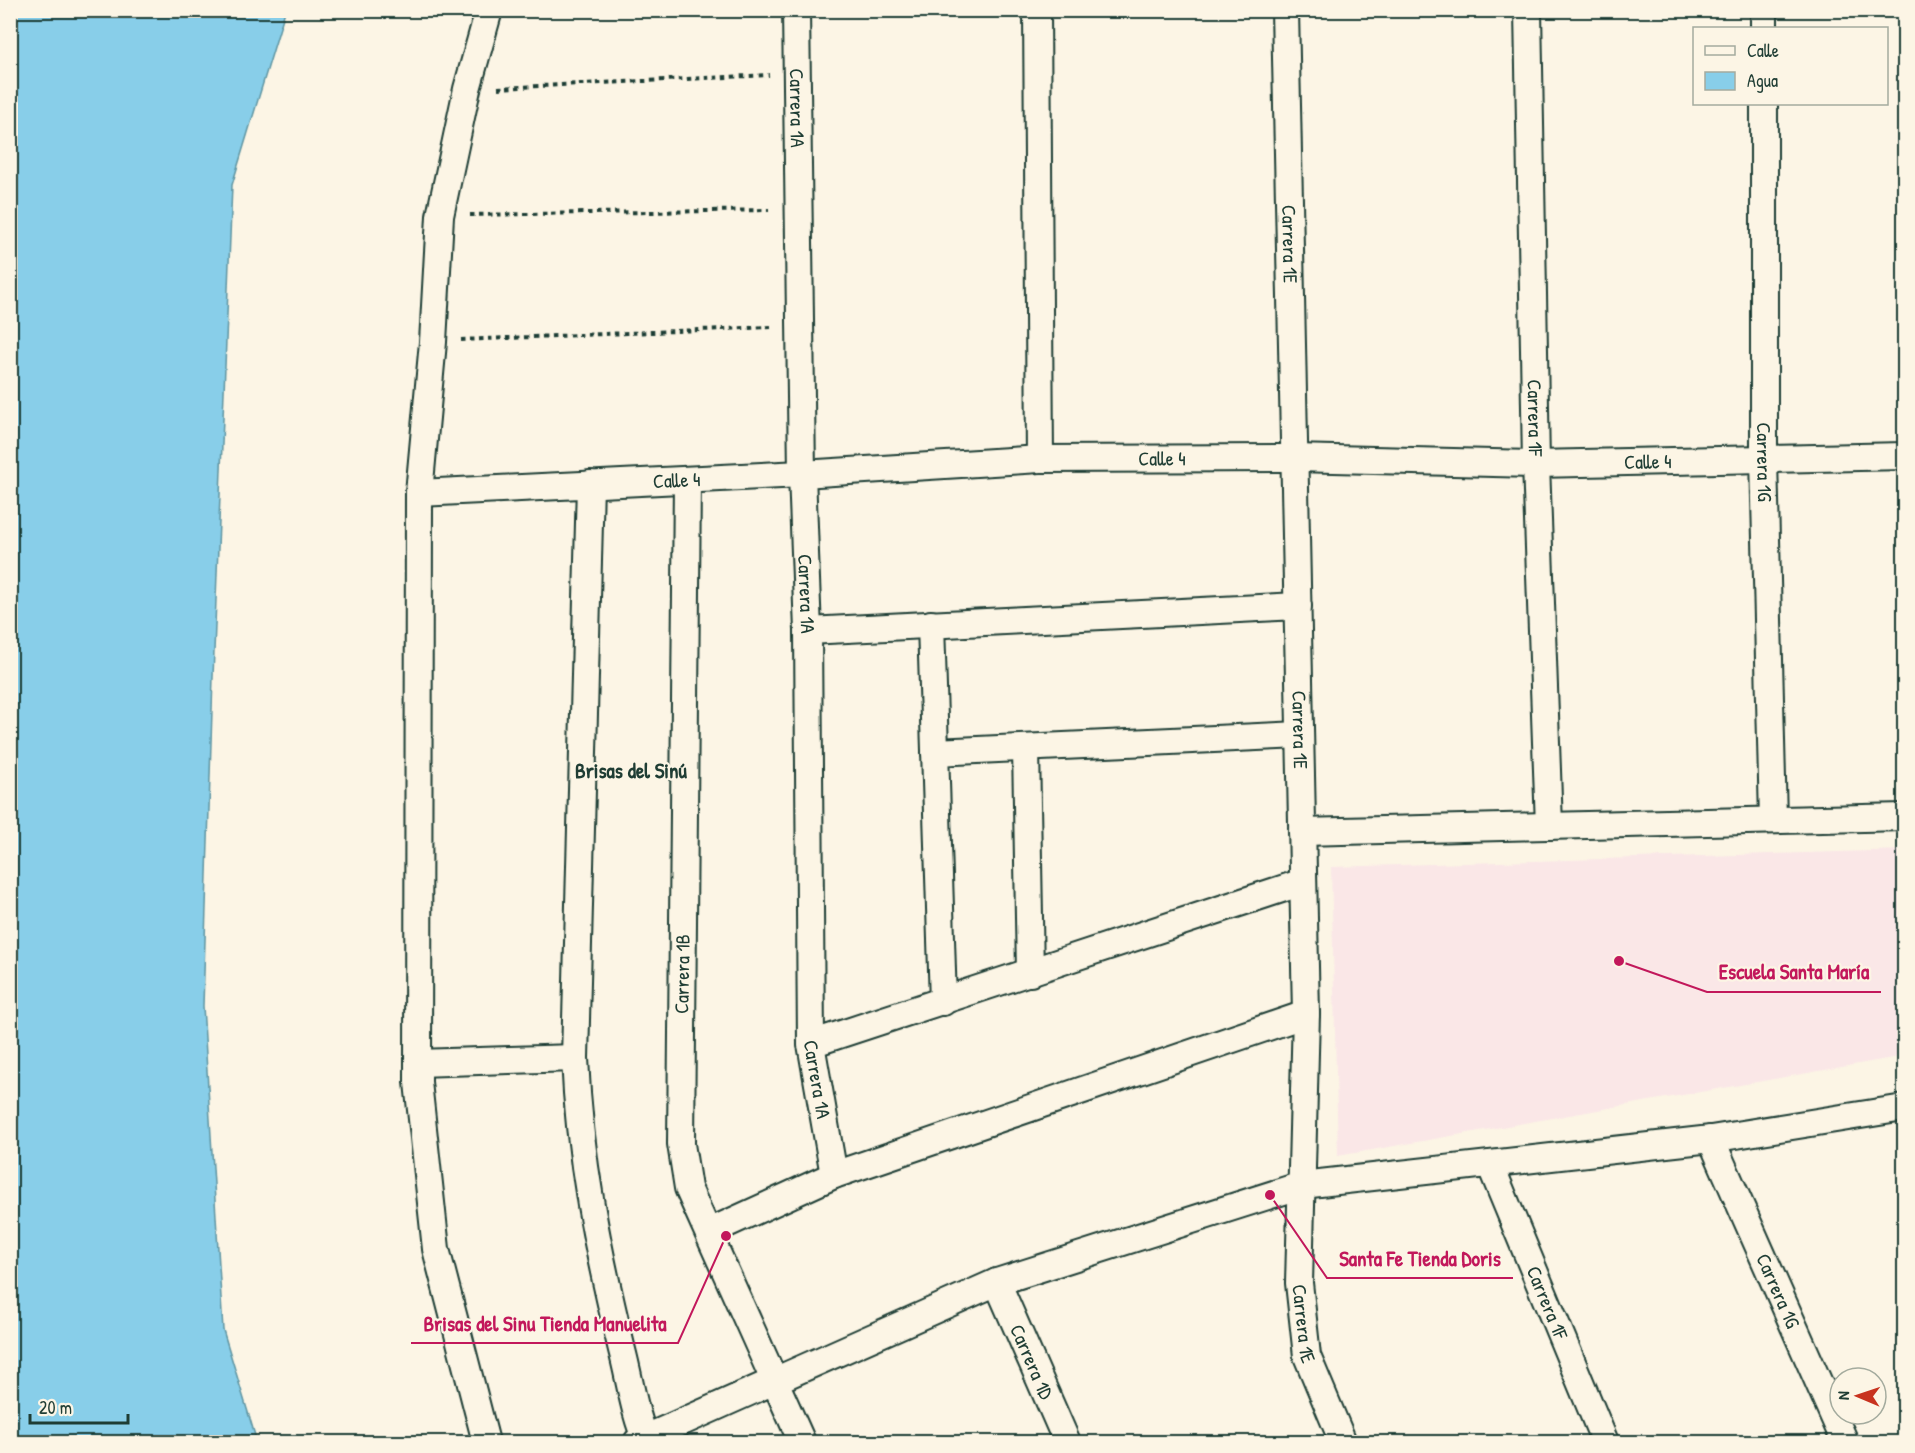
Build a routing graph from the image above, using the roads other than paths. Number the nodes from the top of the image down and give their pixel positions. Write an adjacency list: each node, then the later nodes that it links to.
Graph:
1 (489, 10): 17 (street)
2 (796, 10): 14 (street, Carrera 1A)
3 (1037, 10): 11 (street)
4 (1285, 10): 10 (street, Carrera 1E)
5 (1528, 10): 13 (street, Carrera 1F)
6 (1764, 10): 7 (street)
7 (1764, 27)
8 (1764, 105): 12 (street, Carrera 1G)
9 (1905, 456): 12 (street, Calle 4)
10 (1294, 458): 11 (street, Calle 4); 13 (street, Calle 4); 18 (street, Carrera 1E)
11 (1040, 459): 14 (street, Calle 4)
12 (1764, 459): 13 (street, Calle 4); 25 (street, Carrera 1G)
13 (1536, 464): 26 (street, Carrera 1F)
14 (802, 474): 15 (street, Calle 4); 20 (street, Carrera 1A)
15 (687, 480): 16 (street, Calle 4); 40 (street, Carrera 1B)
16 (590, 484): 17 (street, Calle 4); 33 (street)
17 (419, 494): 34 (street)
18 (1298, 606): 19 (street); 21 (street, Carrera 1E)
19 (931, 624): 20 (street); 23 (street)
20 (808, 631): 32 (street, Carrera 1A)
21 (1300, 735): 22 (street); 27 (street, Carrera 1E)
22 (1026, 748): 23 (street); 29 (street)
23 (935, 752): 30 (street)
24 (1905, 817): 25 (street)
25 (1773, 820): 26 (street)
26 (1549, 826): 27 (street)
27 (1302, 832): 28 (street, Carrera 1E)
28 (1303, 882): 29 (street); 31 (street, Carrera 1E)
29 (1030, 973): 30 (street)
30 (943, 1002): 32 (street)
31 (1306, 1014): 38 (street); 39 (street, Carrera 1E)
32 (811, 1044): 38 (street, Carrera 1A)
33 (575, 1058): 34 (street); 43 (street)
34 (418, 1063): 44 (street)
35 (1905, 1108): 36 (street)
36 (1711, 1139): 37 (street); 49 (street, Carrera 1G)
37 (1490, 1164): 39 (street); 48 (street, Carrera 1F)
38 (834, 1175): 40 (street)
39 (1302, 1185): 41 (street); 47 (street, Carrera 1E)
40 (709, 1232): 42 (street, Carrera 1B)
41 (997, 1282): 42 (street); 46 (street, Carrera 1D)
42 (773, 1382): 43 (street); 45 (street, Carrera 1B)
43 (643, 1441)
44 (486, 1443)
45 (802, 1443)
46 (1067, 1443)
47 (1343, 1443)
48 (1605, 1443)
49 (1845, 1443)

